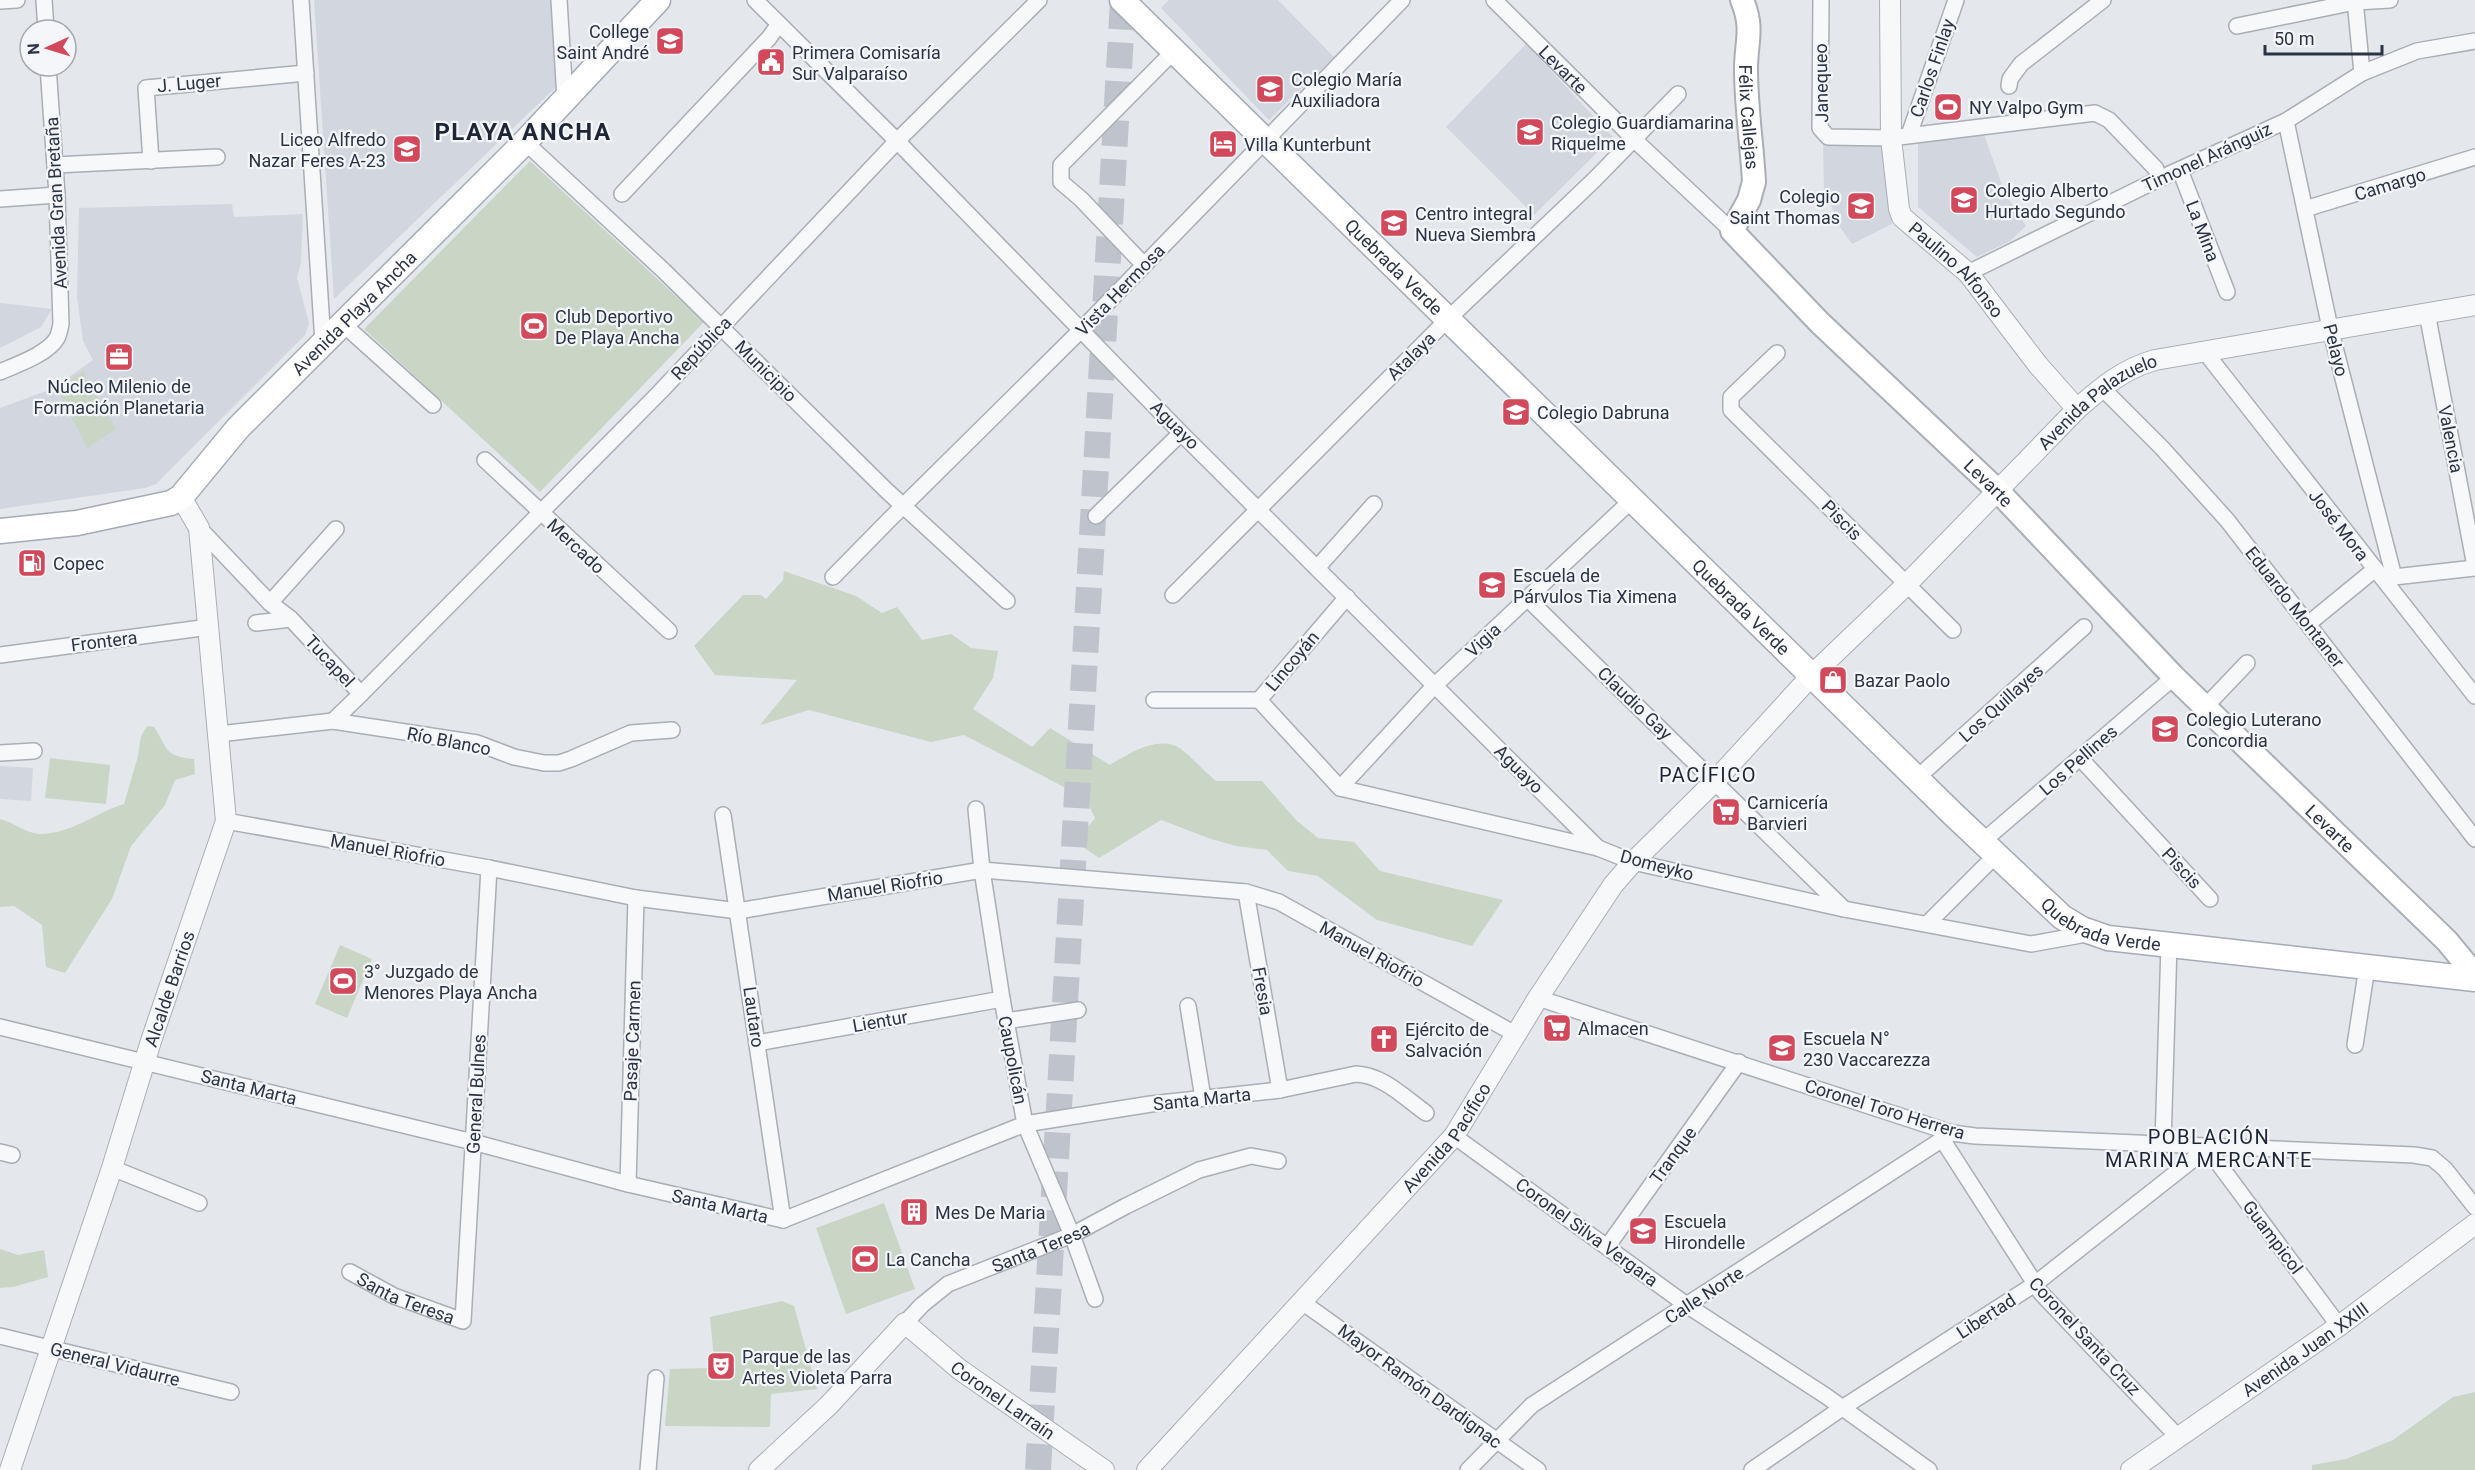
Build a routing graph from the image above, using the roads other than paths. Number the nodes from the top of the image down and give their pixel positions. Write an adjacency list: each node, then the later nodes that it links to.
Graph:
1 (17, 0): 18 (street)
2 (44, 0): 21 (street)
3 (301, 0): 26 (street)
4 (559, 0): 31 (street)
5 (658, 0): 31 (main road, Avenida Playa Ancha)
6 (755, 0): 22 (street, Aguayo)
7 (1039, 0): 35 (street, República)
8 (1122, 0): 25 (main road, Quebrada Verde)
9 (1402, 0): 37 (street, Vista Hermosa)
10 (1494, 0): 34 (street, Levarte)
11 (1742, 0): 48 (main road, Félix Callejas)
12 (1821, 0): 33 (street, Janequeo)
13 (1890, 0): 33 (street, Paulino Alfonso)
14 (1956, 0): 33 (street, Carlos Finlay)
15 (2075, 0): 20 (street)
16 (2103, 0): 20 (street)
17 (2390, 0): 19 (street)
18 (0, 1)
19 (2355, 1): 23 (street); 27 (street)
20 (2089, 9): 29 (street)
21 (45, 18)
22 (779, 24): 35 (street, Aguayo); 45 (street)
23 (2237, 26)
24 (2475, 41): 27 (street, Timonel Aránguiz)
25 (1174, 51): 37 (main road, Quebrada Verde); 49 (street)
26 (306, 73): 40 (street, J. Luger); 59 (street)
27 (2362, 73): 32 (street, Timonel Aránguiz)
28 (49, 78): 41 (street, Avenida Gran Bretaña)
29 (2009, 86)
30 (1678, 94): 34 (street, Atalaya)
31 (565, 99): 36 (main road, Avenida Playa Ancha)
32 (2286, 121): 43 (street, Timonel Aránguiz); 47 (street, Pelayo)
33 (1900, 137): 42 (street); 50 (street, Paulino Alfonso)
34 (1635, 139): 48 (street, Levarte); 54 (street, Atalaya)
35 (897, 141): 56 (street, República); 58 (street, Aguayo)
36 (525, 142): 55 (main road, Avenida Playa Ancha); 56 (street, Municipio)
37 (1266, 142): 49 (street, Vista Hermosa); 54 (main road, Quebrada Verde)
38 (217, 157): 40 (street)
39 (2475, 157): 47 (street, Camargo)
40 (151, 161): 41 (street)
41 (55, 165): 44 (street, Avenida Gran Bretaña)
42 (2156, 169)
43 (2180, 170): 50 (street, Timonel Aránguiz); 51 (street, La Mina)
44 (57, 195): 46 (street); 62 (street, Avenida Gran Bretaña)
45 (622, 195)
46 (0, 199)
47 (2305, 209): 57 (street, Pelayo)
48 (1732, 231): 68 (main road, Levarte)
49 (1144, 265): 58 (street, Vista Hermosa)
50 (1968, 273): 65 (street, Paulino Alfonso)
51 (2226, 292)
52 (2475, 305): 53 (street, Avenida Palazuelo)
53 (2427, 313): 57 (street, Avenida Palazuelo); 79 (street, Valencia)
54 (1449, 318): 70 (main road, Quebrada Verde); 73 (street, Atalaya)
55 (343, 324): 59 (main road, Avenida Playa Ancha); 64 (street)
56 (720, 326): 72 (street, Municipio); 74 (street, República)
57 (2330, 328): 60 (street, Avenida Palazuelo); 83 (street, Pelayo)
58 (1082, 329): 66 (street, Aguayo); 72 (street, Vista Hermosa)
59 (323, 343): 69 (main road, Avenida Playa Ancha)
60 (2205, 352): 63 (street, Avenida Palazuelo); 81 (street, José Mora)
61 (1778, 353): 84 (street, Piscis)
62 (0, 372)
63 (2101, 387): 65 (street, Avenida Palazuelo); 92 (street, Eduardo Montaner)
64 (433, 405)
65 (2077, 409): 68 (street, Avenida Palazuelo)
66 (1181, 432): 73 (street, Aguayo); 75 (street)
67 (485, 460): 74 (street, Mercado)
68 (1998, 491): 84 (street, Avenida Palazuelo); 100 (main road, Levarte)
69 (181, 497): 76 (street, Alcalde Barrios); 78 (main road)
70 (1633, 499): 87 (street, Vigia); 99 (main road, Quebrada Verde)
71 (1374, 504): 80 (street)
72 (904, 506): 82 (street, Vista Hermosa); 88 (street, Municipio)
73 (1259, 509): 80 (street, Aguayo); 85 (street, Atalaya)
74 (540, 513): 96 (street, Mercado); 102 (street, República)
75 (1096, 516)
76 (199, 528): 89 (street, Tucapel); 93 (street, Alcalde Barrios)
77 (336, 529): 89 (street)
78 (0, 531)
79 (2475, 567): 83 (street)
80 (1317, 568): 86 (street, Aguayo)
81 (2374, 570): 83 (street, José Mora); 92 (street)
82 (834, 577)
83 (2390, 581): 103 (street, José Mora)
84 (1906, 585): 95 (street, Piscis); 99 (street, Avenida Palazuelo)
85 (1173, 595)
86 (1347, 597): 101 (street, Aguayo); 105 (street, Lincoyán)
87 (1527, 598): 101 (street, Vigia); 114 (street, Claudio Gay)
88 (1007, 601)
89 (270, 603): 90 (street, Tucapel)
90 (291, 619): 91 (street); 102 (street, Tucapel)
91 (256, 623)
92 (2308, 624): 119 (street, Eduardo Montaner)
93 (209, 627): 97 (street, Frontera); 109 (street, Alcalde Barrios)
94 (2084, 627): 113 (street, Los Quillayes)
95 (1953, 630)
96 (669, 631)
97 (0, 655)
98 (2247, 663): 106 (street)
99 (1812, 675): 113 (main road, Quebrada Verde); 114 (street, Avenida Pacífico)
100 (2174, 677): 106 (main road, Levarte); 112 (street, Los Pellines)
101 (1435, 685): 115 (street, Vigia); 120 (street, Aguayo)
102 (361, 694): 107 (street, Tucapel)
103 (2475, 696)
104 (1154, 700): 105 (street, Lincoyán)
105 (1259, 700): 115 (street)
106 (2205, 707): 134 (main road, Levarte)
107 (333, 722): 108 (street, Río Blanco); 109 (street, Río Blanco)
108 (672, 730)
109 (219, 734): 118 (street, Alcalde Barrios)
110 (34, 751): 111 (street)
111 (0, 753)
112 (2080, 758): 121 (street, Los Pellines); 127 (street, Piscis)
113 (1917, 778): 121 (main road, Quebrada Verde)
114 (1715, 781): 122 (street, Avenida Pacífico); 128 (street, Claudio Gay)
115 (1340, 788): 120 (street, Domeyko)
116 (976, 809): 124 (street, Caupolicán)
117 (723, 814): 129 (street, Lautaro)
118 (226, 821): 123 (street, Manuel Riofrio); 144 (street, Alcalde Barrios)
119 (2475, 839)
120 (1598, 848): 122 (street, Domeyko)
121 (1989, 848): 130 (street, Los Pellines); 131 (main road, Quebrada Verde)
122 (1633, 862): 128 (street, Domeyko); 135 (street, Avenida Pacífico)
123 (489, 868): 126 (street, Manuel Riofrio); 152 (street, General Bulnes)
124 (982, 870): 125 (street, Manuel Riofrio); 129 (street, Manuel Riofrio); 136 (street, Caupolicán)
125 (1246, 892): 141 (street, Manuel Riofrio); 146 (street, Fresia)
126 (636, 898): 129 (street, Manuel Riofrio); 157 (street, Pasaje Carmen)
127 (2210, 899)
128 (1844, 909): 130 (street, Domeyko)
129 (738, 911): 142 (street, Lautaro)
130 (1927, 924): 131 (street, Domeyko)
131 (2092, 933): 132 (main road, Quebrada Verde)
132 (2169, 945): 133 (main road, Quebrada Verde); 153 (street)
133 (2367, 967): 134 (main road, Quebrada Verde); 143 (street)
134 (2475, 977)
135 (1538, 998): 141 (street, Avenida Pacífico); 145 (street, Coronel Toro Herrera)
136 (1002, 999): 139 (street, Caupolicán); 142 (street, Lientur)
137 (1188, 1006): 147 (street)
138 (1078, 1010): 139 (street)
139 (1006, 1021): 149 (street, Caupolicán)
140 (0, 1027): 144 (street, Santa Marta)
141 (1515, 1034): 150 (street, Avenida Pacífico)
142 (757, 1043): 160 (street, Lautaro)
143 (2355, 1045)
144 (145, 1062): 152 (street, Santa Marta); 156 (street, Alcalde Barrios)
145 (1739, 1062): 151 (street, Coronel Toro Herrera); 163 (street, Tranque)
146 (1280, 1090): 147 (street, Santa Marta); 148 (street, Santa Marta)
147 (1203, 1098): 149 (street, Santa Marta)
148 (1426, 1113)
149 (1026, 1124): 160 (street, Santa Marta); 162 (street, Caupolicán)
150 (1454, 1136): 163 (street, Coronel Silva Vergara); 167 (street, Avenida Pacífico)
151 (1947, 1136): 153 (street, Coronel Toro Herrera); 165 (street, Coronel Santa Cruz); 168 (street, Calle Norte)
152 (473, 1142): 157 (street, Santa Marta); 169 (street, General Bulnes)
153 (2163, 1144): 154 (street, Coronel Toro Herrera)
154 (2208, 1147): 159 (street, Coronel Toro Herrera); 165 (street, Libertad); 171 (street, Guampicol)
155 (1278, 1161): 162 (street, Santa Teresa)
156 (112, 1168): 158 (street); 173 (street, Alcalde Barrios)
157 (628, 1184): 160 (street, Santa Marta)
158 (199, 1203)
159 (2475, 1207)
160 (783, 1220)
161 (2475, 1224): 171 (street, Avenida Juan XXIII)
162 (1072, 1235): 166 (street, Caupolicán); 170 (street, Santa Teresa)
163 (1607, 1247): 168 (street, Coronel Silva Vergara)
164 (350, 1272): 169 (street, Santa Teresa)
165 (2035, 1284): 176 (street, Libertad); 177 (street, Coronel Santa Cruz)
166 (1095, 1299)
167 (1302, 1302): 178 (street, Mayor Ramón Dardignac); 184 (street, Avenida Pacífico)
168 (1688, 1306): 176 (street, Coronel Silva Vergara); 178 (street, Calle Norte)
169 (463, 1321)
170 (905, 1323): 182 (street, Santa Teresa); 183 (street, Coronel Larraín)
171 (2339, 1326): 177 (street, Avenida Juan XXIII)
172 (0, 1336): 173 (street, General Vidaurre)
173 (51, 1349): 175 (street, General Vidaurre); 180 (street, Alcalde Barrios)
174 (656, 1378): 181 (street)
175 (231, 1392)
176 (1842, 1407): 187 (street, Libertad); 188 (street, Coronel Silva Vergara)
177 (2177, 1436): 189 (street, Avenida Juan XXIII)
178 (1497, 1440): 185 (street, Calle Norte); 186 (street, Mayor Ramón Dardignac)
179 (0, 1466): 180 (street)
180 (10, 1470)
181 (648, 1470)
182 (759, 1470)
183 (1104, 1470)
184 (1147, 1470)
185 (1468, 1470)
186 (1538, 1470)
187 (1752, 1470)
188 (1929, 1470)
189 (2132, 1470)

